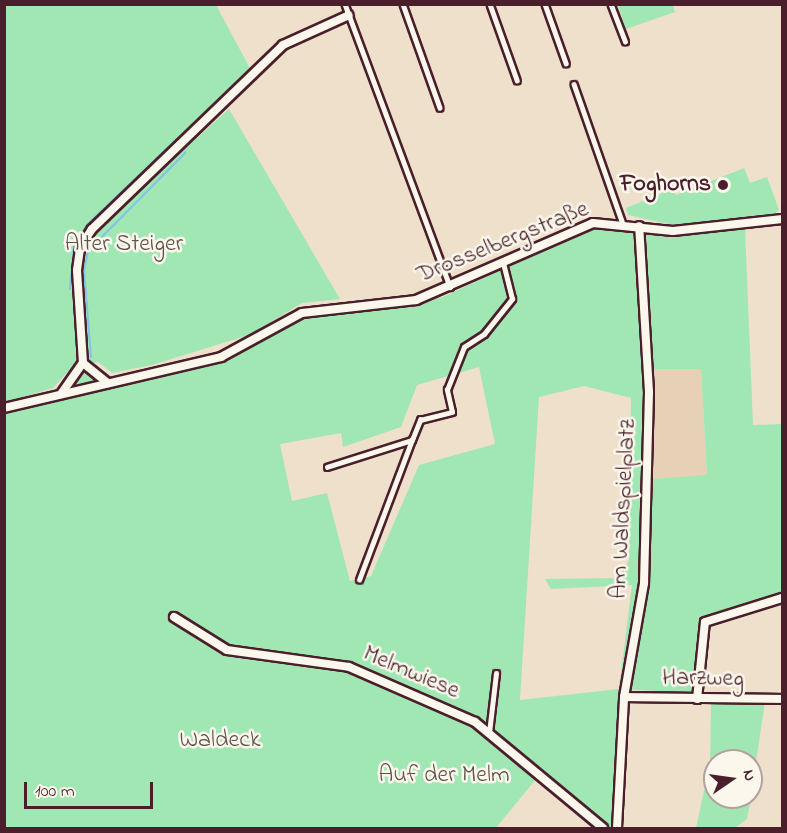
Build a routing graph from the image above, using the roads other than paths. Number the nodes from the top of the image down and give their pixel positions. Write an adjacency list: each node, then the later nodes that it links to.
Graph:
1 (345, 4): 6 (lane)
2 (403, 4): 11 (lane)
3 (490, 4): 9 (lane)
4 (545, 4): 8 (lane)
5 (611, 4): 7 (lane)
6 (349, 15): 16 (lane); 17 (street)
7 (625, 42)
8 (566, 63)
9 (517, 80)
10 (574, 84): 13 (lane)
11 (440, 108)
12 (783, 219): 14 (street, Drosselbergstraße)
13 (623, 224): 14 (street, Drosselbergstraße); 15 (street, Drosselbergstraße)
14 (639, 226): 27 (street, Am Waldspielplatz)
15 (503, 264): 16 (street, Drosselbergstraße); 21 (lane)
16 (450, 287): 18 (street, Drosselbergstraße)
17 (83, 363): 18 (street); 19 (street)
18 (108, 383): 19 (street, Drosselbergstraße)
19 (61, 394): 20 (street, Drosselbergstraße)
20 (4, 408)
21 (412, 440): 22 (lane); 23 (lane)
22 (327, 467)
23 (359, 580)
24 (783, 598): 28 (street)
25 (174, 617): 30 (street, Melmwiese)
26 (496, 673): 30 (lane)
27 (624, 697): 28 (street, Harzweg); 32 (street, Am Waldspielplatz)
28 (697, 699): 29 (street, Harzweg)
29 (783, 699)
30 (489, 733): 31 (street, Melmwiese)
31 (603, 828)
32 (617, 828)

